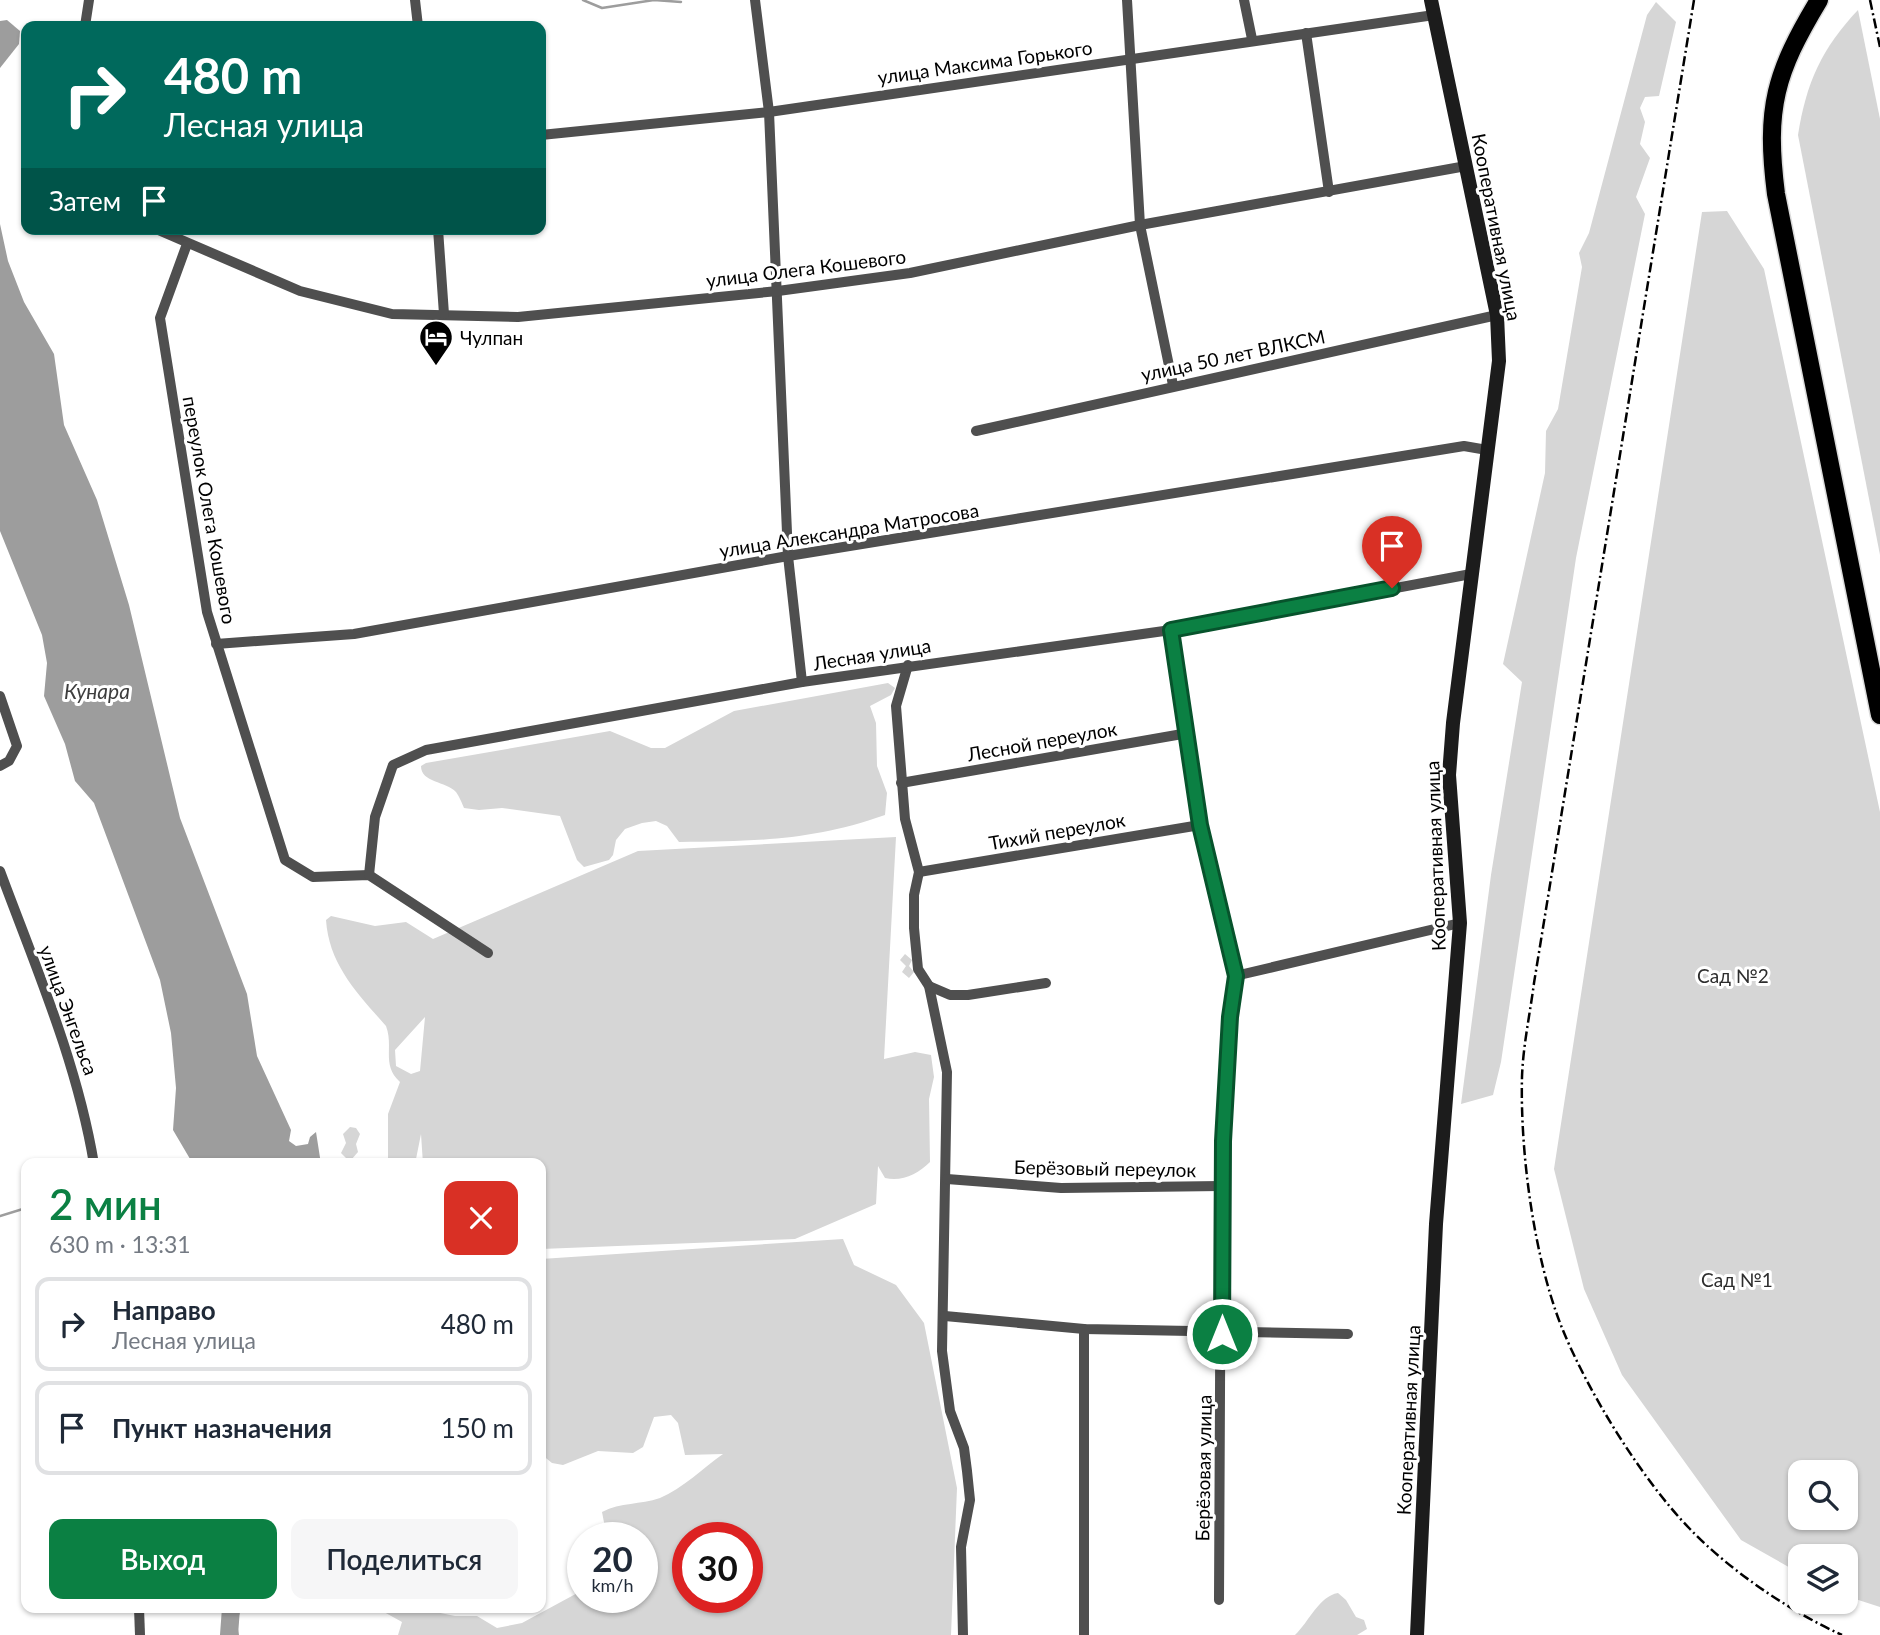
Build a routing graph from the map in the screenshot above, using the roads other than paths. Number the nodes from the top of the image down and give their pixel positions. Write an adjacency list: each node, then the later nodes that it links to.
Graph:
1 (89, 0): 8 (street)
2 (415, 0): 9 (street)
3 (755, 0): 13 (street)
4 (1127, 0): 12 (street)
5 (1244, 0): 11 (street)
6 (1819, 0): 34 (main road)
7 (1432, 7): 10 (street, улица Максима Горького); 15 (main road, Кооперативная улица)
8 (86, 21)
9 (417, 21)
10 (1306, 33): 11 (street, улица Максима Горького); 16 (street)
11 (1252, 39): 12 (street, улица Максима Горького)
12 (1130, 59): 13 (street, улица Максима Горького); 17 (street)
13 (769, 112): 14 (street, улица Максима Горького); 21 (street)
14 (546, 134)
15 (1465, 166): 16 (street, улица Олега Кошевого); 23 (main road, Кооперативная улица)
16 (1329, 192): 17 (street, улица Олега Кошевого)
17 (1140, 225): 21 (street, улица Олега Кошевого); 24 (street)
18 (168, 235): 20 (street, улица Олега Кошевого)
19 (438, 235): 22 (street)
20 (187, 244): 22 (street, улица Олега Кошевого); 30 (street, переулок Олега Кошевого)
21 (778, 291): 22 (street, улица Олега Кошевого); 27 (street)
22 (444, 314)
23 (1497, 315): 24 (street, улица 50 лет ВЛКСМ); 26 (main road, Кооперативная улица)
24 (1173, 385): 25 (street, улица 50 лет ВЛКСМ)
25 (976, 431)
26 (1486, 450): 27 (street, улица Александра Матросова); 28 (main road, Кооперативная улица)
27 (788, 556): 30 (street, улица Александра Матросова); 32 (street)
28 (1471, 574): 29 (street, Лесная улица); 42 (main road, Кооперативная улица)
29 (1171, 630): 31 (street, Лесная улица); 35 (street, Берёзовая улица)
30 (216, 644): 41 (street, переулок Олега Кошевого)
31 (908, 665): 32 (street, Лесная улица); 37 (street)
32 (802, 682): 41 (street, Лесная улица)
33 (0, 696): 36 (street)
34 (1880, 715)
35 (1188, 733): 37 (street, Лесной переулок); 38 (street, Берёзовая улица)
36 (0, 766)
37 (901, 783): 40 (street)
38 (1200, 825): 40 (street, Тихий переулок); 44 (street, Берёзовая улица)
39 (0, 871): 47 (street, улица Энгельса)
40 (919, 872): 46 (street)
41 (369, 875): 43 (street)
42 (1460, 923): 44 (street); 59 (main road, Кооперативная улица)
43 (488, 953)
44 (1236, 976): 49 (street, Берёзовая улица)
45 (1046, 983): 46 (street)
46 (929, 986): 48 (street)
47 (93, 1158)
48 (947, 1179): 49 (street, Берёзовый переулок); 50 (street)
49 (1221, 1186): 52 (street, Берёзовая улица)
50 (945, 1316): 51 (street); 57 (street)
51 (1084, 1329): 52 (street); 58 (street)
52 (1222, 1334): 53 (street); 54 (street, Берёзовая улица)
53 (1348, 1334)
54 (1219, 1600)
55 (139, 1613): 56 (street)
56 (140, 1635)
57 (963, 1635)
58 (1084, 1635)
59 (1417, 1635)

